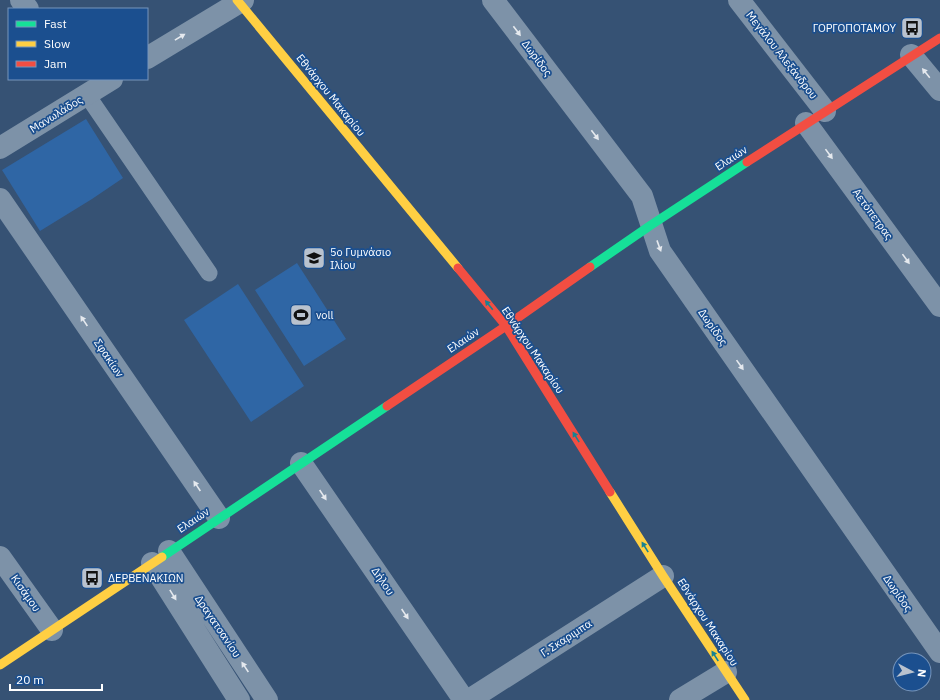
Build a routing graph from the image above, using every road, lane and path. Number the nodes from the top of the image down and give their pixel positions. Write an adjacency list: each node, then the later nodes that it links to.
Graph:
1 (21, 0): 5 (street)
2 (493, 0): 15 (street, Δωρίδος, one-way to 15)
3 (739, 0): 11 (street, Μεγάλου Αλεξάνδρου)
4 (240, 1): 8 (street, one-way to 4); 18 (street, Εθνάρχου Μακαρίου, one-way to 4)
5 (27, 8)
6 (940, 38): 7 (street, Ελαιών)
7 (911, 55): 10 (street, one-way to 7); 11 (street, Ελαιών)
8 (148, 57)
9 (95, 85): 13 (street, Μανωλάδος); 16 (lane)
10 (940, 90)
11 (825, 110): 12 (street, Ελαιών)
12 (806, 123): 15 (street, Ελαιών); 17 (street, Αετόπετρας, one-way to 17)
13 (0, 148)
14 (0, 199): 20 (street, Σφακίων, one-way to 14)
15 (651, 225): 18 (street, Ελαιών); 25 (street, Δωρίδος, one-way to 25)
16 (209, 273)
17 (940, 306)
18 (506, 326): 19 (street, Ελαιών); 23 (street, Εθνάρχου Μακαρίου, one-way to 18)
19 (301, 463): 20 (street, Ελαιών); 30 (street, Δήλου, one-way to 30)
20 (219, 518): 22 (street, Ελαιών)
21 (0, 557): 24 (street, Κισάμου)
22 (161, 557): 24 (street, Ελαιών); 28 (street, Δραγατσανίου, one-way to 28); 29 (street, Δραγατσανίου, one-way to 22)
23 (663, 576): 27 (street, Εθνάρχου Μακαρίου, one-way to 23); 31 (street, Γ. Σκαριμπα)
24 (52, 630): 26 (street, Ελαιών)
25 (940, 652)
26 (0, 665)
27 (726, 672): 32 (street); 33 (street, Εθνάρχου Μακαρίου)
28 (239, 700)
29 (267, 700)
30 (464, 700)
31 (468, 700)
32 (680, 700)
33 (745, 700)

